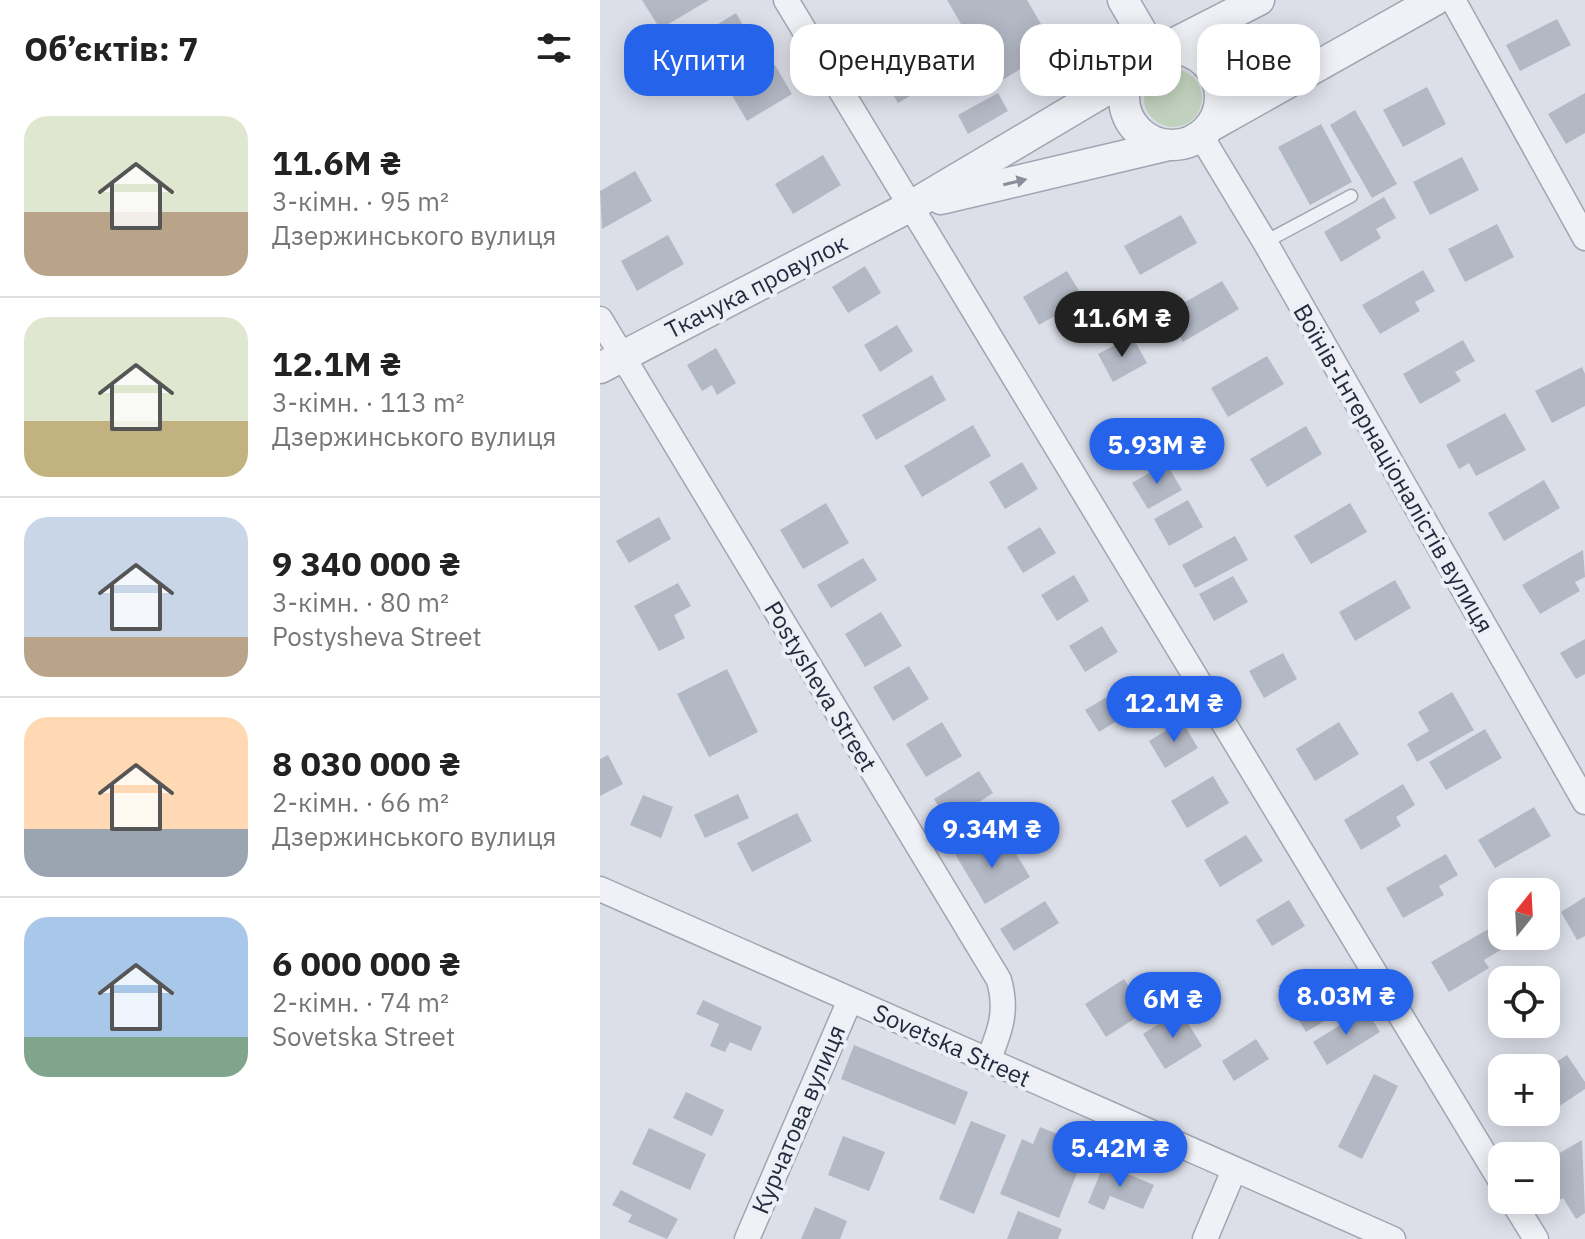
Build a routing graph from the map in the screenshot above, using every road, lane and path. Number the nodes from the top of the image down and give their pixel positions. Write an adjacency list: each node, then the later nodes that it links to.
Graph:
1 (786, 0): 14 (street)
2 (1123, 0): 6 (street)
3 (1259, 0): 7 (street)
4 (1435, 0): 11 (street)
5 (1453, 0): 15 (street)
6 (1137, 24)
7 (1181, 42)
8 (1181, 55): 11 (street)
9 (1089, 96): 14 (street)
10 (1130, 96): 12 (street)
11 (1206, 131): 12 (street); 16 (street, Воїнів-Інтернаціоналістів вулиця)
12 (1169, 145): 14 (street, one-way to 12)
13 (1351, 196): 16 (lane)
14 (911, 206): 18 (street, Ткачука провулок); 23 (street)
15 (1585, 238)
16 (1265, 242): 19 (street, Воїнів-Інтернаціоналістів вулиця)
17 (600, 319): 18 (street, Postysheva Street)
18 (611, 362): 22 (street, Postysheva Street)
19 (1585, 802)
20 (600, 889): 21 (street, Sovetska Street)
21 (850, 1000): 22 (street, Sovetska Street); 26 (street, Курчатова вулиця)
22 (988, 1061): 24 (street, Sovetska Street)
23 (1488, 1160)
24 (1234, 1170): 27 (street); 28 (street, Sovetska Street)
25 (1521, 1214): 29 (street)
26 (747, 1239)
27 (1205, 1239)
28 (1393, 1239)
29 (1536, 1239)

